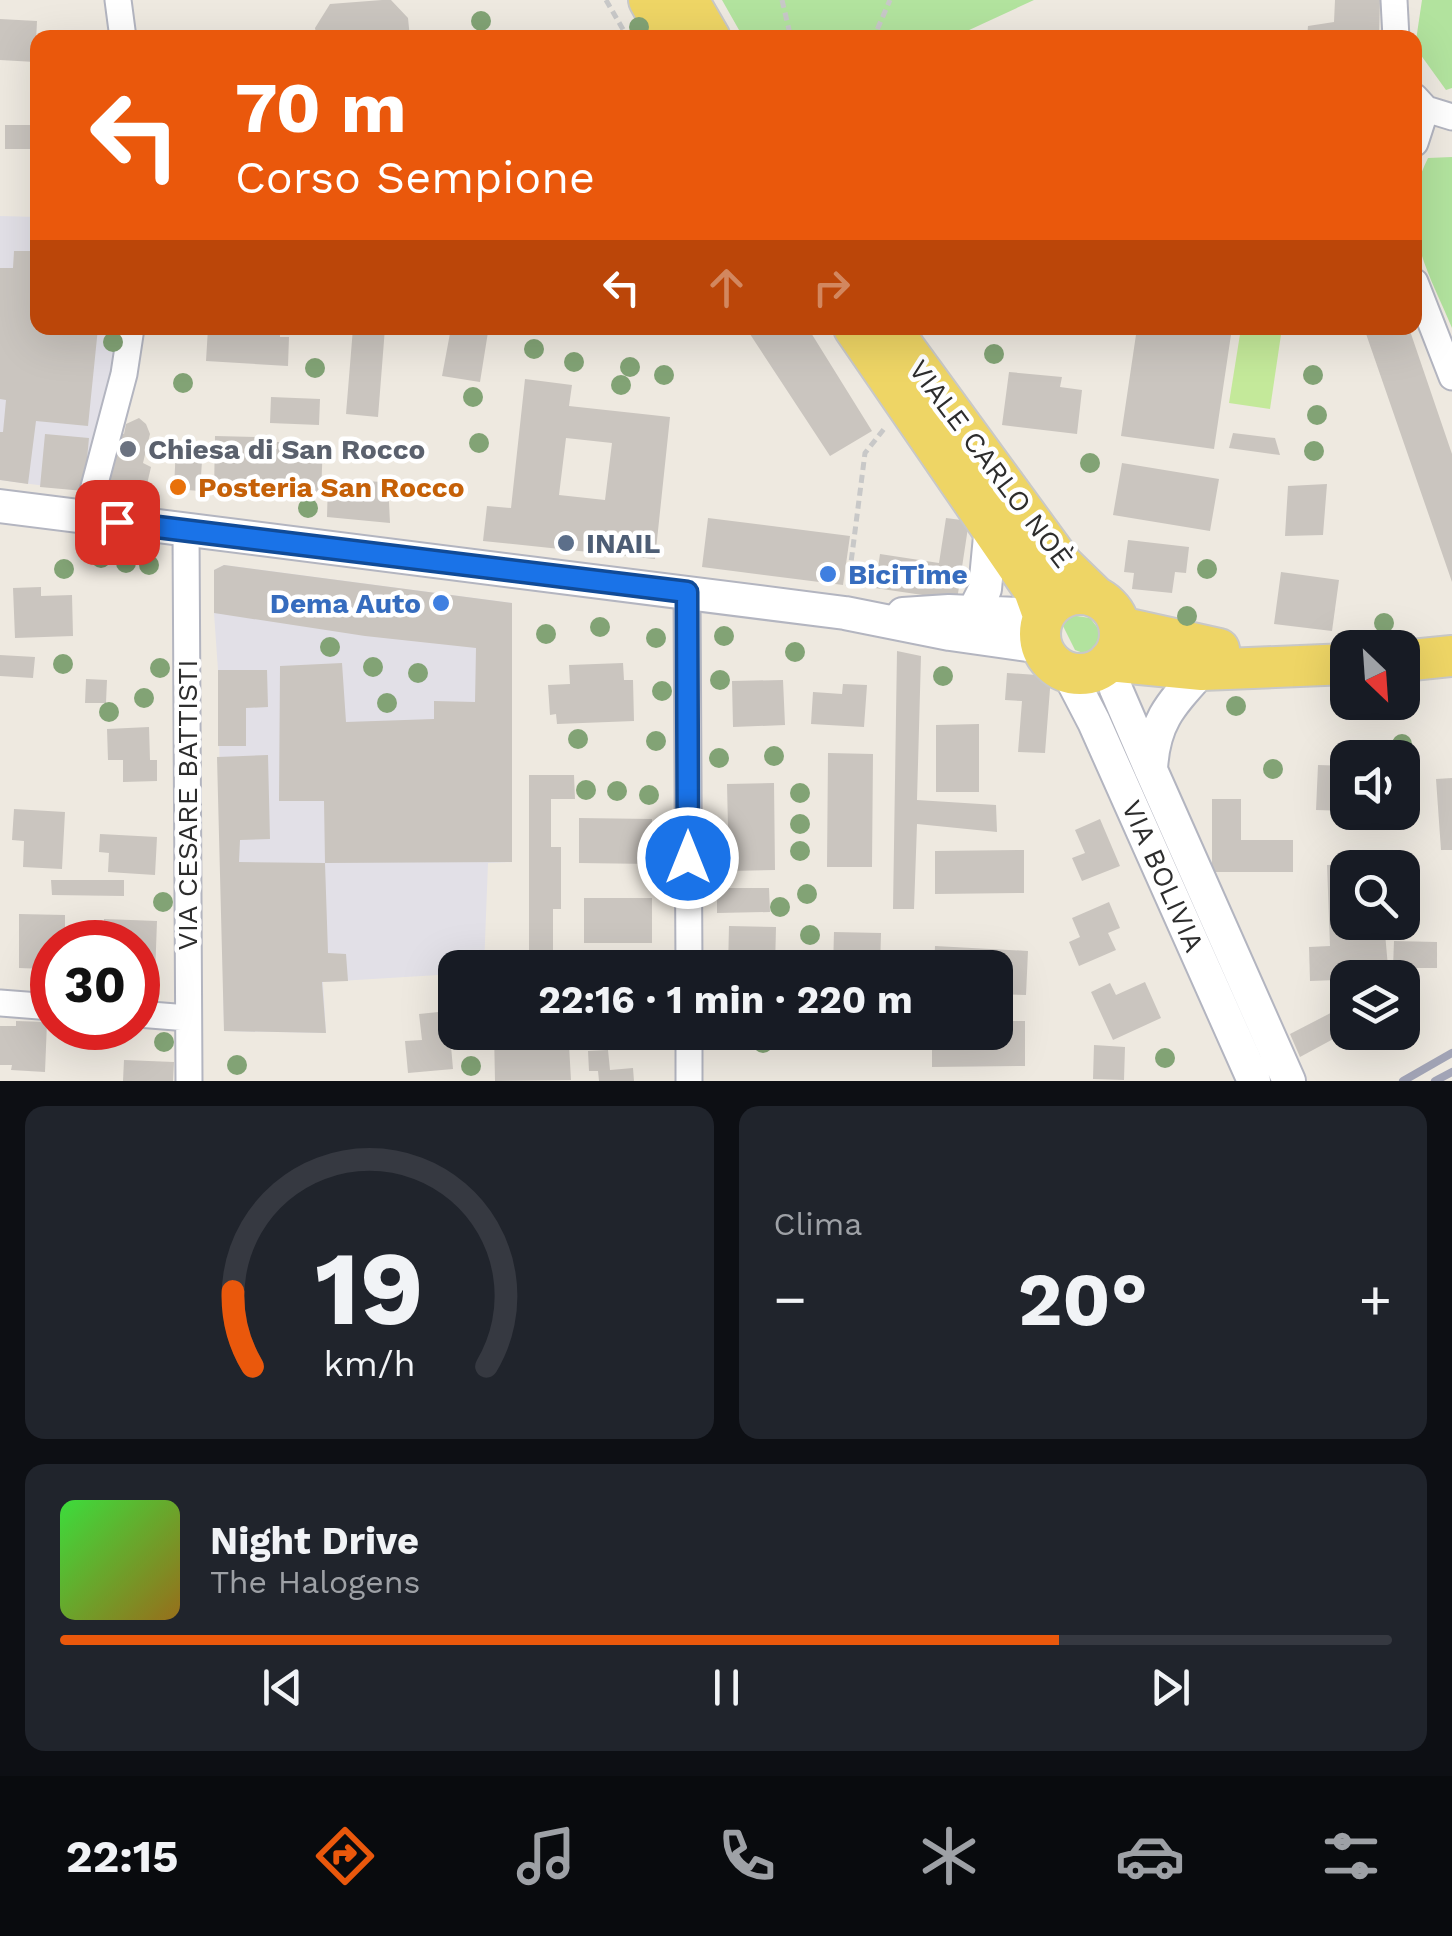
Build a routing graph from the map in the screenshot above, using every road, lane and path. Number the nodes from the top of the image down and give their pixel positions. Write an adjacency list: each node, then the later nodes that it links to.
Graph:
1 (118, 0): 8 (street)
2 (606, 0): 9 (path)
3 (649, 0): 10 (main road)
4 (688, 0): 11 (main road)
5 (782, 0): 12 (path)
6 (890, 0): 13 (path)
7 (1394, 0): 14 (street)
8 (122, 30)
9 (623, 30)
10 (666, 30)
11 (705, 30)
12 (789, 30)
13 (877, 30)
14 (1396, 30)
15 (1422, 104): 16 (street)
16 (1452, 117)
17 (1422, 300): 21 (street)
18 (130, 335): 24 (street)
19 (859, 335): 22 (main road, VIALE CARLO NOÈ)
20 (895, 335): 30 (main road, VIALE CARLO NOÈ)
21 (1452, 377)
22 (906, 402): 25 (main road, VIALE CARLO NOÈ); 29 (path)
23 (0, 506): 24 (street)
24 (86, 517): 26 (street)
25 (991, 526): 28 (street, VIALE CARLO NOÈ); 31 (main road, VIALE CARLO NOÈ)
26 (186, 530): 27 (street); 42 (street, VIA CESARE BATTISTI)
27 (687, 592): 29 (street); 38 (street)
28 (974, 611): 29 (street); 31 (street)
29 (858, 615): 31 (street)
30 (1108, 629): 31 (main road); 31 (main road); 35 (main road); 36 (main road); 37 (street, VIA BOLIVIA)
31 (1051, 645): 46 (street, VIA BOLIVIA)
32 (1452, 656): 33 (main road)
33 (1420, 659)
34 (1330, 665): 35 (main road)
35 (1301, 666): 36 (main road)
36 (1202, 670): 37 (street, VIA BOLIVIA)
37 (1150, 770): 47 (street, VIA BOLIVIA)
38 (688, 950)
39 (0, 1003): 40 (street)
40 (30, 1006)
41 (160, 1016): 42 (street)
42 (188, 1018): 44 (street, VIA CESARE BATTISTI)
43 (689, 1050): 45 (street)
44 (189, 1081)
45 (689, 1081)
46 (1254, 1081)
47 (1289, 1081)

